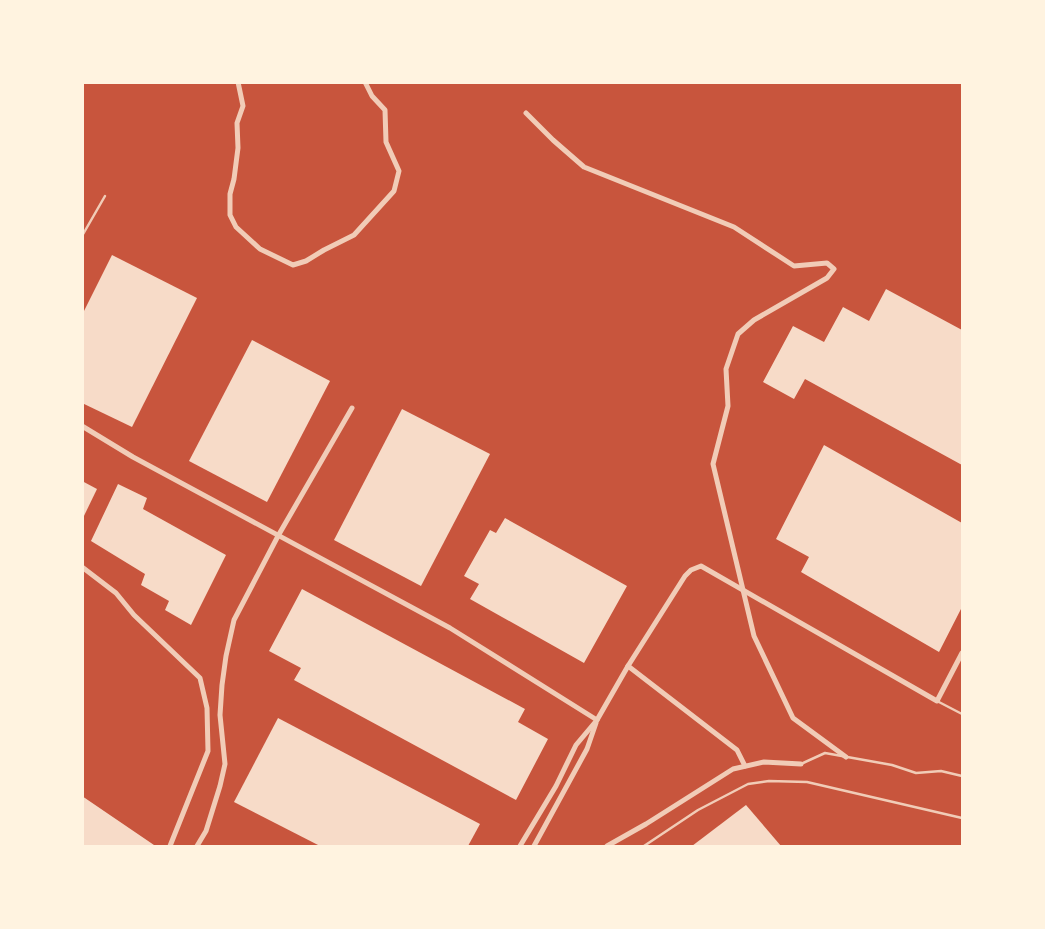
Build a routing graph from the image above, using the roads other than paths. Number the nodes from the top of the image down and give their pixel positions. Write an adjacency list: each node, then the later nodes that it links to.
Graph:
1 (238, 82): 2 (street)
2 (365, 82)
3 (526, 113): 15 (street)
4 (106, 196): 5 (lane)
5 (82, 236)
6 (352, 408): 8 (street)
7 (82, 426): 8 (street)
8 (278, 536): 14 (street); 21 (street)
9 (82, 567): 20 (street)
10 (962, 653): 12 (street)
11 (628, 666): 12 (street); 14 (street); 17 (street)
12 (937, 701): 13 (lane)
13 (962, 714)
14 (597, 720): 22 (street); 23 (street)
15 (846, 757): 16 (lane); 18 (lane)
16 (801, 764): 17 (street)
17 (745, 766): 24 (street)
18 (962, 776)
19 (962, 818): 25 (lane)
20 (170, 846)
21 (197, 846)
22 (520, 846)
23 (534, 846)
24 (607, 846)
25 (644, 846)

